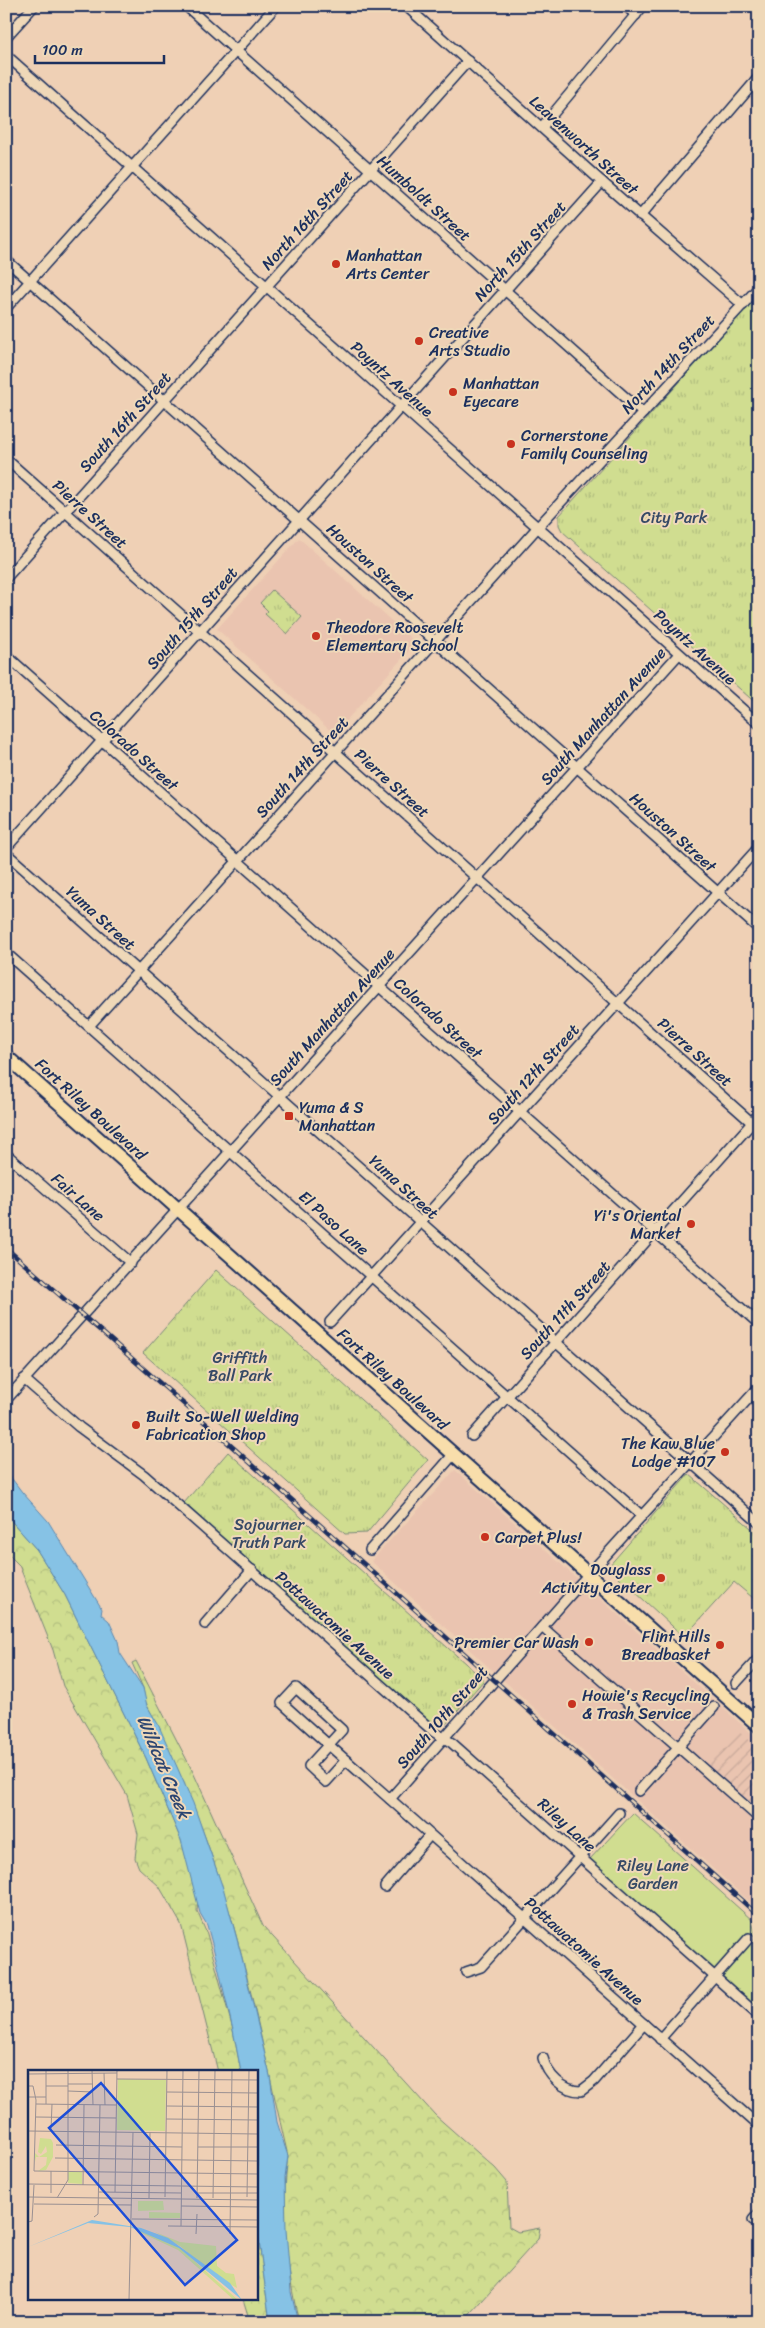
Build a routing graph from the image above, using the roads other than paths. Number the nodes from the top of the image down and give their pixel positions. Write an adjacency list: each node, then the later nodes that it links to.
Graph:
1 (34, 6): 8 (street)
2 (186, 6): 9 (street, Humboldt Street)
3 (276, 6): 9 (street)
4 (406, 6): 11 (street, Leavenworth Street)
5 (626, 6): 7 (street)
6 (643, 6): 7 (street)
7 (636, 15): 13 (street)
8 (6, 37)
9 (236, 51): 14 (street); 15 (street, Humboldt Street)
10 (6, 54): 14 (street, Poyntz Avenue)
11 (468, 61): 13 (street, Leavenworth Street); 15 (street, North 16th Street)
12 (759, 77): 17 (street)
13 (542, 127): 16 (street, Leavenworth Street)
14 (132, 168): 19 (street); 20 (street, Poyntz Avenue)
15 (371, 171): 20 (street, North 16th Street); 22 (street, Humboldt Street)
16 (602, 182): 17 (street, Leavenworth Street); 22 (street, North 15th Street)
17 (640, 216): 23 (street, Leavenworth Street)
18 (6, 260): 19 (street, Houston Street)
19 (30, 281): 24 (street); 25 (street, Houston Street)
20 (267, 286): 25 (street, South 16th Street); 26 (street, Poyntz Avenue)
21 (759, 287): 23 (street, North 14th Street)
22 (505, 289): 26 (street, North 15th Street); 27 (street, Humboldt Street)
23 (743, 305): 27 (street, North 14th Street)
24 (6, 308)
25 (164, 400): 29 (street, South 16th Street); 30 (street, Houston Street)
26 (402, 408): 30 (street, South 15th Street); 31 (street, Poyntz Avenue)
27 (642, 413): 31 (street, North 14th Street)
28 (6, 459): 29 (street, Pierre Street)
29 (65, 512): 32 (street, South 16th Street); 33 (street, Pierre Street)
30 (300, 520): 33 (street, South 15th Street); 34 (street, Houston Street)
31 (537, 528): 34 (street, South 14th Street); 35 (street, Poyntz Avenue)
32 (6, 578)
33 (200, 632): 38 (street, South 15th Street); 39 (street, Pierre Street)
34 (435, 641): 39 (street, South 14th Street); 40 (street, Houston Street)
35 (679, 654): 37 (street, Poyntz Avenue); 40 (street, South Manhattan Avenue)
36 (6, 655): 38 (street, Colorado Street)
37 (759, 724)
38 (102, 742): 42 (street, South 15th Street); 44 (street, Colorado Street)
39 (336, 753): 44 (street, South 14th Street); 45 (street, Pierre Street)
40 (577, 767): 45 (street, South Manhattan Avenue); 46 (street, Houston Street)
41 (759, 847): 46 (street, South 12th Street)
42 (6, 848)
43 (6, 853): 49 (street, Yuma Street)
44 (238, 861): 49 (street, South 14th Street); 50 (street, Colorado Street)
45 (477, 878): 50 (street, South Manhattan Avenue); 51 (street, Pierre Street)
46 (718, 892): 47 (street, Houston Street); 51 (street, South 12th Street)
47 (759, 929)
48 (6, 953): 52 (street, El Paso Lane)
49 (139, 972): 52 (street, South 14th Street); 54 (street, Yuma Street)
50 (380, 986): 54 (street, South Manhattan Avenue); 55 (street, Colorado Street)
51 (617, 1003): 55 (street, South 12th Street); 57 (street, Pierre Street)
52 (89, 1026): 58 (street, El Paso Lane)
53 (6, 1056): 60 (highway, Fort Riley Boulevard)
54 (280, 1097): 58 (street, South Manhattan Avenue); 61 (street, Yuma Street)
55 (520, 1112): 61 (street, South 12th Street); 62 (street, Colorado Street)
56 (759, 1115): 57 (street, South 11th Street)
57 (755, 1126): 62 (street, South 11th Street)
58 (231, 1152): 60 (street, South Manhattan Avenue); 64 (street, El Paso Lane)
59 (6, 1154): 63 (street, Fair Lane)
60 (180, 1210): 63 (street, South Manhattan Avenue); 73 (highway, Fort Riley Boulevard)
61 (421, 1222): 64 (street, South 12th Street); 67 (street, Yuma Street)
62 (654, 1233): 66 (street, Colorado Street); 67 (street, South 11th Street)
63 (131, 1263): 68 (street, South Manhattan Avenue)
64 (372, 1276): 65 (street, South 12th Street); 70 (street, El Paso Lane)
65 (330, 1322)
66 (759, 1324)
67 (556, 1343): 70 (street, South 11th Street); 74 (street, Yuma Street)
68 (24, 1378): 71 (street, South Manhattan Avenue); 78 (street, Pottawatomie Avenue)
69 (759, 1387): 74 (street, South 10th Street)
70 (508, 1396): 72 (street, South 11th Street); 75 (street, El Paso Lane)
71 (6, 1400)
72 (472, 1436)
73 (453, 1455): 77 (street); 79 (highway, Fort Riley Boulevard)
74 (690, 1462): 75 (street, South 10th Street); 76 (street, Yuma Street)
75 (642, 1516): 79 (street, South 10th Street)
76 (759, 1523)
77 (370, 1550)
78 (252, 1570): 80 (street); 86 (street, Pottawatomie Avenue)
79 (589, 1574): 81 (street, South 10th Street); 85 (highway, Fort Riley Boulevard)
80 (205, 1624)
81 (542, 1626): 86 (street, South 10th Street); 88 (street)
82 (759, 1658): 83 (street)
83 (736, 1683)
84 (714, 1707): 88 (street)
85 (759, 1726)
86 (444, 1738): 91 (street, South 10th Street); 95 (street, Riley Lane)
87 (328, 1745): 87 (street); 89 (street, Pottawatomie Avenue); 89 (street)
88 (678, 1746): 90 (street); 93 (street)
89 (346, 1760): 91 (street, Pottawatomie Avenue)
90 (639, 1791)
91 (390, 1799): 94 (street, Pottawatomie Avenue)
92 (619, 1813): 95 (street)
93 (759, 1818)
94 (430, 1835): 96 (street); 97 (street, Pottawatomie Avenue)
95 (580, 1856): 97 (street); 100 (street, Riley Lane)
96 (385, 1887)
97 (524, 1918): 99 (street); 102 (street, Pottawatomie Avenue)
98 (749, 1938): 100 (street)
99 (466, 1972)
100 (715, 1977): 101 (street, Riley Lane); 103 (street)
101 (759, 2016)
102 (644, 2024): 103 (street, Pottawatomie Avenue); 104 (street)
103 (660, 2039): 105 (street, Pottawatomie Avenue)
104 (543, 2058)
105 (759, 2126)

